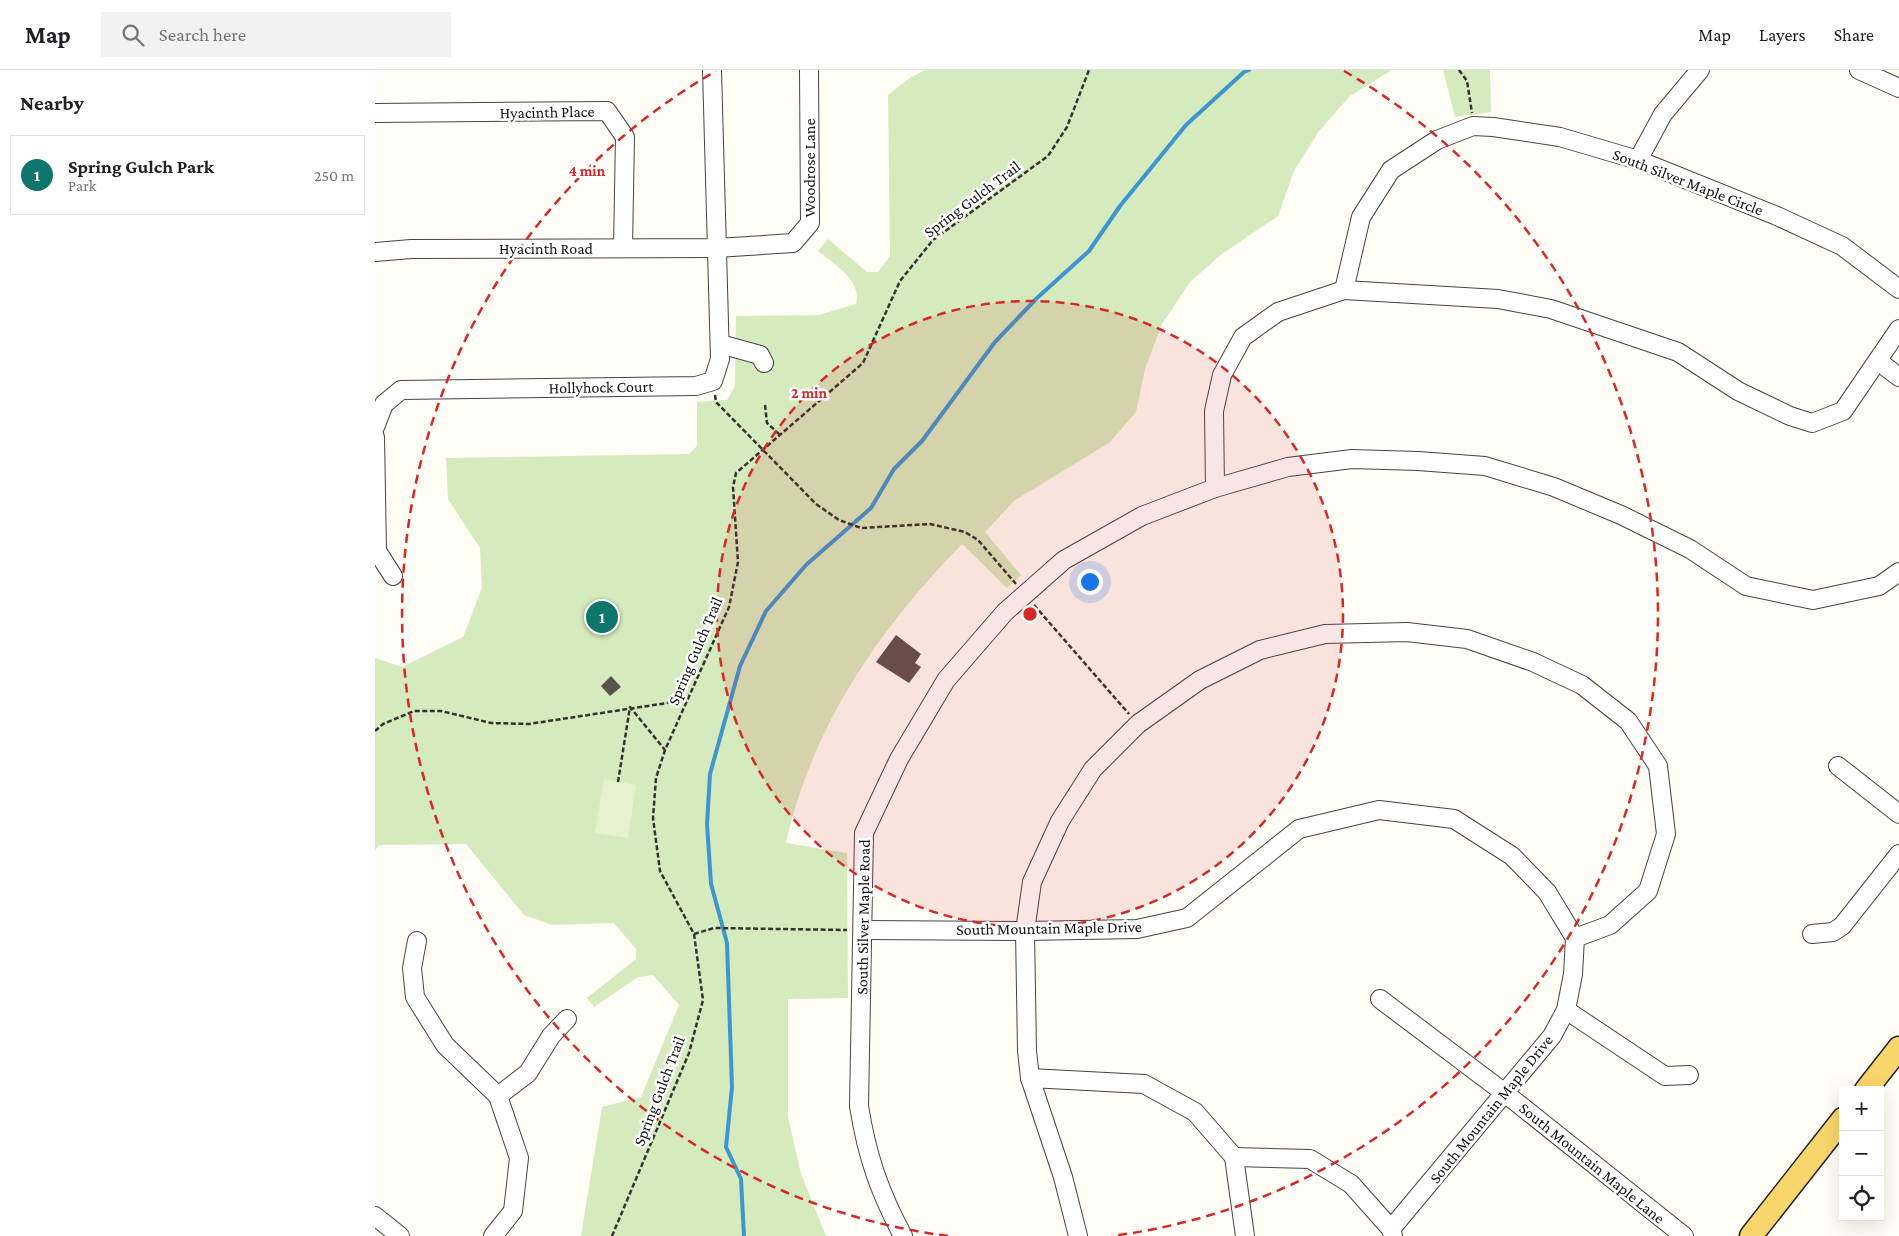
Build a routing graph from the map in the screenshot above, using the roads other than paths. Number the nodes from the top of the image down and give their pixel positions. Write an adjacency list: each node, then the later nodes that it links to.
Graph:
1 (713, 70): 9 (street)
2 (809, 70): 9 (street, Woodrose Lane)
3 (1700, 70): 7 (street)
4 (1859, 70): 5 (street)
5 (1899, 88)
6 (375, 113): 8 (street, Hyacinth Place)
7 (1638, 160): 11 (street, South Silver Maple Circle); 12 (street, South Silver Maple Circle)
8 (623, 247): 9 (street, Hyacinth Road); 10 (street, Hyacinth Road)
9 (717, 248): 14 (street)
10 (375, 252)
11 (1899, 288)
12 (1344, 290): 15 (street); 20 (street)
13 (1899, 329): 15 (street)
14 (719, 344): 16 (street); 18 (street, Hollyhock Court)
15 (1879, 361): 17 (street)
16 (764, 363)
17 (1899, 378)
18 (375, 427)
19 (375, 437): 22 (street)
20 (1215, 488): 21 (street, South Silver Maple Road); 26 (street, South Silver Maple Road)
21 (1899, 572)
22 (393, 576)
23 (1838, 766): 24 (street)
24 (1899, 814)
25 (1899, 854): 28 (street)
26 (863, 930): 27 (street, South Mountain Maple Drive); 46 (street, South Silver Maple Road)
27 (1025, 931): 29 (street, South Mountain Maple Drive); 29 (street); 36 (street)
28 (1811, 934)
29 (1575, 938): 32 (street, South Mountain Maple Drive)
30 (417, 942): 39 (street)
31 (1380, 999): 38 (street, South Mountain Maple Lane)
32 (1566, 1010): 35 (street); 38 (street, South Mountain Maple Drive)
33 (567, 1019): 39 (street)
34 (1899, 1048): 37 (main road)
35 (1689, 1075)
36 (1030, 1078): 41 (street); 47 (street)
37 (1869, 1086)
38 (1506, 1094): 43 (street, South Mountain Maple Drive); 49 (street, South Mountain Maple Lane)
39 (498, 1096): 45 (street)
40 (1839, 1124): 50 (main road)
41 (1235, 1157): 43 (street); 48 (street)
42 (375, 1216): 44 (street)
43 (1392, 1233)
44 (400, 1236)
45 (493, 1236)
46 (903, 1236)
47 (1078, 1236)
48 (1245, 1236)
49 (1684, 1236)
50 (1751, 1236)

